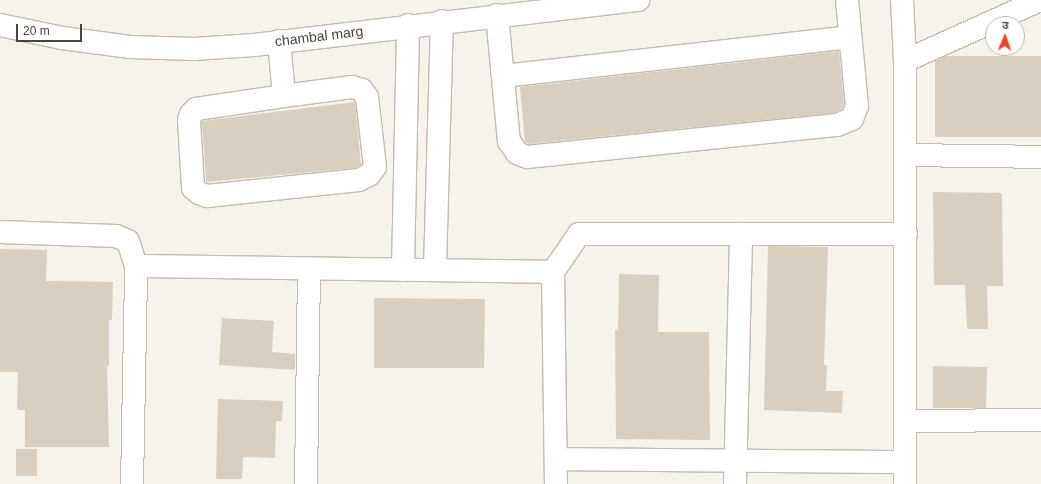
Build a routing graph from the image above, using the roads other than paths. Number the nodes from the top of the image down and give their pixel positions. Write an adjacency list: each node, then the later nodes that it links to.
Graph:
1 (638, 0): 5 (street, chambal marg)
2 (847, 0): 9 (street)
3 (902, 0): 11 (street)
4 (1040, 0): 11 (street)
5 (497, 15): 6 (street, chambal marg); 12 (street)
6 (442, 21): 8 (street, chambal marg); 21 (street)
7 (0, 25): 10 (street, chambal marg)
8 (408, 25): 10 (street, chambal marg); 22 (street)
9 (850, 37): 12 (street); 12 (street)
10 (278, 42): 13 (street)
11 (905, 61): 14 (street)
12 (503, 76)
13 (284, 96): 13 (street)
14 (906, 155): 15 (street); 18 (street)
15 (1041, 157)
16 (0, 232): 19 (street)
17 (741, 234): 18 (street); 23 (street); 27 (street)
18 (906, 234): 25 (street)
19 (136, 266): 20 (street); 29 (street)
20 (309, 269): 22 (street); 30 (street)
21 (435, 269): 22 (street); 23 (street)
22 (403, 270)
23 (553, 272): 26 (street)
24 (1041, 420): 25 (street)
25 (905, 421): 28 (street)
26 (556, 459): 27 (street); 31 (street)
27 (735, 460): 28 (street); 32 (street)
28 (905, 462): 33 (street)
29 (132, 484)
30 (306, 484)
31 (556, 484)
32 (735, 484)
33 (905, 484)

